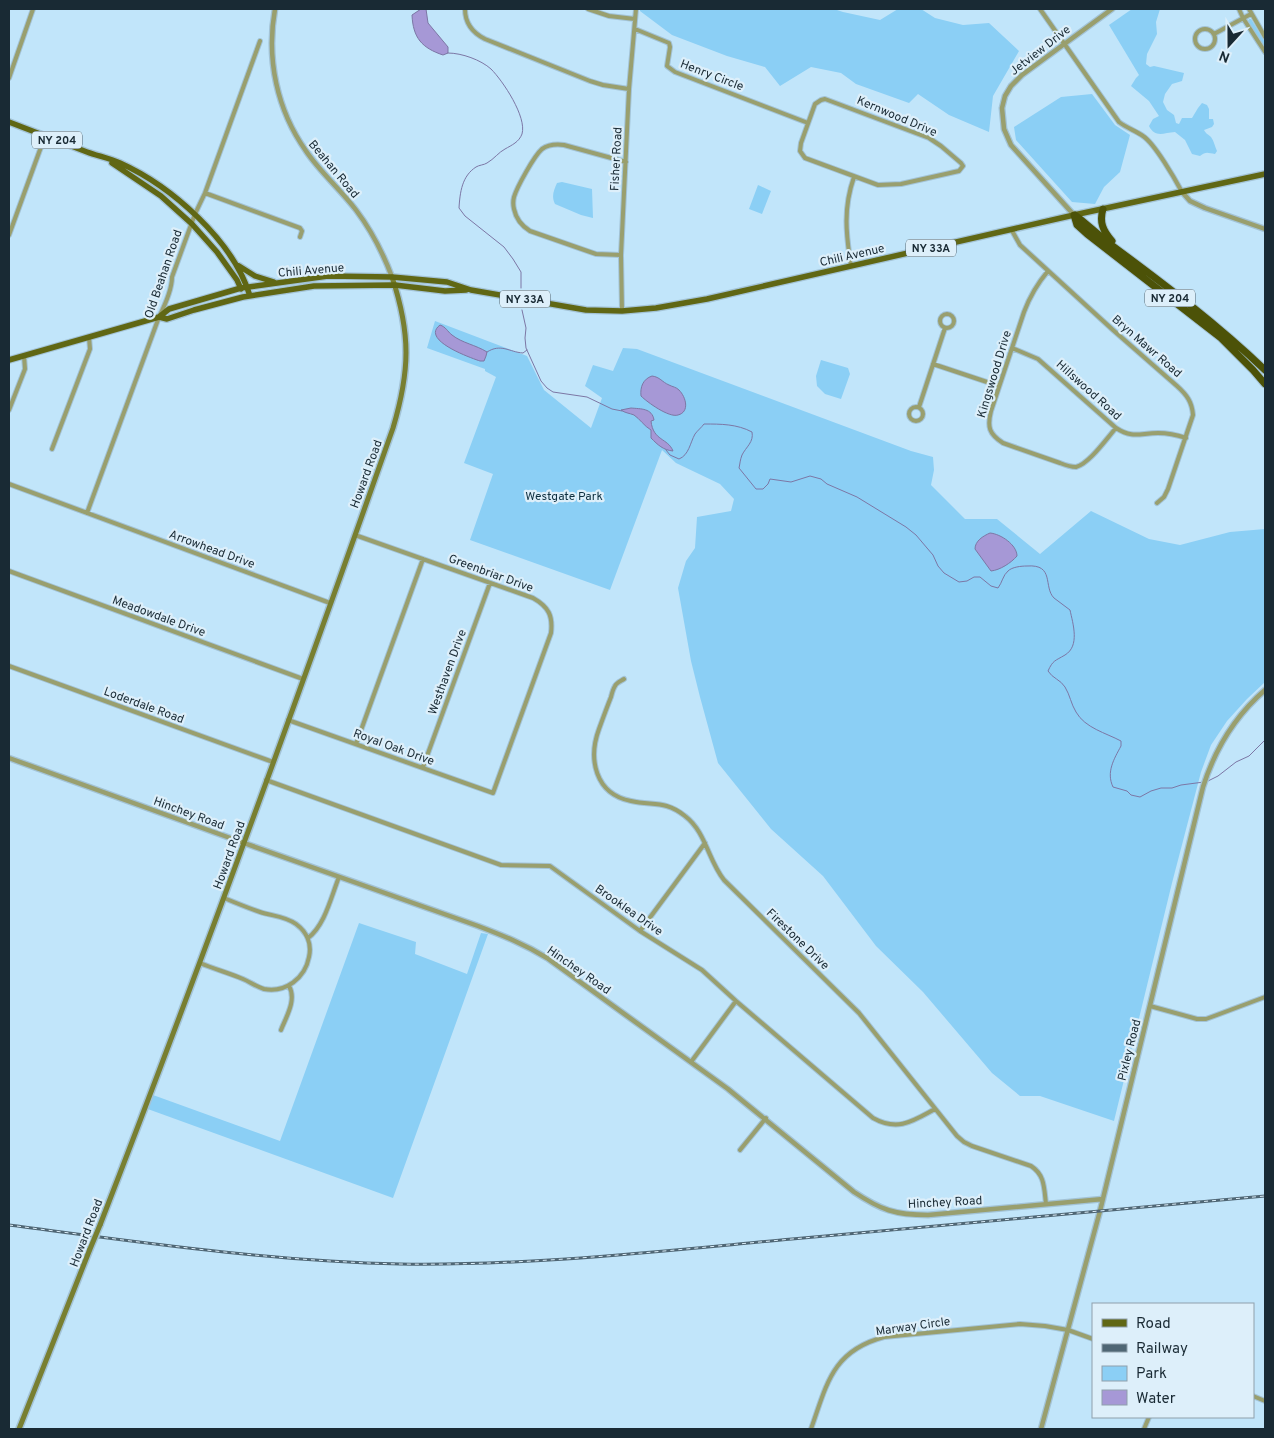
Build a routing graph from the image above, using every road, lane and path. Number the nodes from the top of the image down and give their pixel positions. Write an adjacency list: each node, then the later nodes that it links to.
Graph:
1 (33, 9): 19 (street)
2 (275, 9): 43 (street, Beahan Road)
3 (465, 9): 20 (street)
4 (588, 9): 12 (street)
5 (636, 9): 12 (street, Fisher Road)
6 (1040, 9): 17 (street)
7 (1112, 9): 17 (street, Jetview Drive)
8 (1239, 9): 11 (street)
9 (1249, 9): 10 (street)
10 (1251, 14): 11 (street); 15 (street)
11 (1243, 18): 14 (street); 18 (street)
12 (635, 19): 13 (street, Fisher Road)
13 (635, 29): 20 (street, Fisher Road); 22 (street, Henry Circle)
14 (1214, 34): 14 (street)
15 (1265, 36)
16 (260, 41): 29 (street, Old Beahan Road)
17 (1065, 44): 28 (street); 32 (street, Jetview Drive)
18 (1265, 52)
19 (9, 78)
20 (629, 89): 25 (street, Fisher Road)
21 (9, 122): 23 (main road, NY 204)
22 (808, 122): 27 (street, Kernwood Drive); 27 (street, Kernwood Drive)
23 (45, 136): 24 (main road, NY 204); 36 (street)
24 (106, 158): 31 (main road, NY 204); 33 (main road, NY 204)
25 (626, 162): 38 (street, Fisher Road); 38 (street)
26 (1265, 174): 28 (main road, Chili Avenue / NY 33A)
27 (854, 176): 41 (street)
28 (1182, 192): 30 (main road, Chili Avenue / NY 33A); 34 (street)
29 (205, 193): 31 (street, Old Beahan Road); 37 (street)
30 (1103, 209): 32 (main road, Chili Avenue / NY 33A); 39 (highway)
31 (195, 214): 33 (street, Old Beahan Road); 40 (main road, NY 204)
32 (1074, 215): 35 (main road, Chili Avenue / NY 33A); 39 (highway, NY 204); 59 (highway, NY 204)
33 (192, 224): 46 (main road, NY 204); 51 (street, Old Beahan Road)
34 (1265, 229)
35 (1011, 230): 41 (main road, Chili Avenue / NY 33A); 42 (street, Bryn Mawr Road)
36 (9, 235)
37 (300, 237)
38 (621, 255): 50 (street, Fisher Road)
39 (1126, 256): 58 (highway, NY 204)
40 (235, 262): 44 (main road, NY 204); 46 (main road)
41 (851, 266): 50 (main road, Chili Avenue / NY 33A)
42 (1048, 271): 54 (street, Kingswood Drive); 64 (street, Bryn Mawr Road)
43 (392, 277): 44 (main road, Chili Avenue / NY 33A); 45 (main road, Howard Road); 47 (main road, Chili Avenue / NY 33A)
44 (278, 283): 46 (main road, Chili Avenue / NY 33A)
45 (395, 285): 47 (main road, Chili Avenue / NY 33A); 48 (main road, Chili Avenue / NY 33A); 69 (main road, Howard Road)
46 (244, 287): 48 (main road); 49 (main road, NY 204); 51 (main road, Chili Avenue / NY 33A)
47 (470, 290): 50 (main road, Chili Avenue / NY 33A)
48 (250, 296): 49 (main road, Chili Avenue / NY 33A)
49 (243, 297): 51 (main road, Chili Avenue / NY 33A)
50 (622, 310)
51 (159, 317): 53 (main road, Chili Avenue / NY 33A); 68 (street, Old Beahan Road)
52 (945, 328): 57 (street)
53 (89, 337): 55 (main road, Chili Avenue / NY 33A); 65 (street)
54 (1012, 348): 60 (street, Kingswood Drive); 63 (street, Hillswood Road)
55 (24, 355): 56 (main road, Chili Avenue / NY 33A); 62 (street)
56 (9, 360)
57 (933, 364): 60 (street); 61 (street)
58 (1265, 370)
59 (1265, 384)
60 (999, 386): 63 (street, Kingswood Drive)
61 (918, 407)
62 (9, 410)
63 (1116, 428): 64 (street, Hillswood Road)
64 (1186, 438): 67 (street, Bryn Mawr Road)
65 (52, 449)
66 (9, 484): 68 (street, Arrowhead Drive)
67 (1157, 503)
68 (87, 513): 73 (street, Arrowhead Drive)
69 (354, 536): 70 (street, Greenbriar Drive); 73 (main road, Howard Road)
70 (422, 559): 72 (street, Greenbriar Drive); 79 (street)
71 (9, 571): 75 (street, Meadowdale Drive)
72 (490, 583): 82 (street, Westhaven Drive); 84 (street, Greenbriar Drive)
73 (330, 603): 75 (main road, Howard Road)
74 (9, 666): 81 (street, Loderdale Road)
75 (303, 679): 78 (main road, Howard Road)
76 (624, 679): 86 (street, Firestone Drive)
77 (1265, 690): 95 (street, Pixley Road)
78 (288, 720): 79 (street, Royal Oak Drive); 81 (main road, Howard Road)
79 (356, 744): 82 (street, Royal Oak Drive)
80 (9, 758): 85 (street, Hinchey Road)
81 (273, 762): 83 (main road, Howard Road)
82 (423, 768): 84 (street, Royal Oak Drive)
83 (266, 780): 85 (main road, Howard Road); 89 (street, Brooklea Drive)
84 (493, 793)
85 (244, 843): 87 (street, Hinchey Road); 88 (main road, Howard Road)
86 (705, 844): 89 (street); 98 (street, Firestone Drive)
87 (339, 877): 90 (street); 97 (street, Hinchey Road)
88 (224, 898): 90 (street); 91 (main road, Howard Road)
89 (640, 931): 94 (street, Brooklea Drive)
90 (308, 938): 92 (street)
91 (200, 963): 92 (street); 105 (main road, Howard Road, bridge)
92 (289, 986): 96 (street)
93 (1265, 997): 95 (street)
94 (736, 1001): 97 (street); 98 (street, Brooklea Drive)
95 (1150, 1006): 101 (street, Pixley Road)
96 (281, 1030)
97 (692, 1062): 99 (street, Hinchey Road)
98 (935, 1109): 102 (street, Firestone Drive)
99 (766, 1118): 100 (street); 102 (street, Hinchey Road)
100 (740, 1150)
101 (1103, 1199): 102 (street, Hinchey Road); 103 (street, Pixley Road)
102 (1046, 1204)
103 (1068, 1330): 104 (street, Marway Circle); 106 (street, Marway Circle); 107 (street, Pixley Road)
104 (1092, 1339)
105 (19, 1429)
106 (811, 1429)
107 (1042, 1429)

